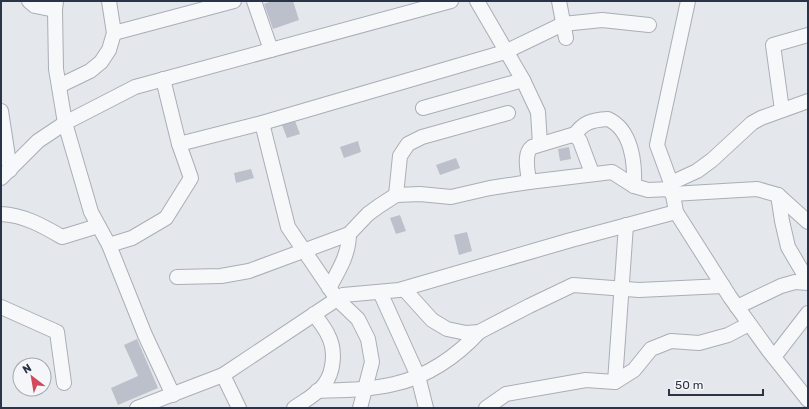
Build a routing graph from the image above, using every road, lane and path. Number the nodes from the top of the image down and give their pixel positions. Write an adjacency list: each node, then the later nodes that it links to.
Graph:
1 (29, 1): 9 (street)
2 (109, 1): 12 (street)
3 (234, 1): 12 (street)
4 (254, 1): 15 (street)
5 (451, 1): 15 (street)
6 (477, 1): 16 (street)
7 (559, 1): 10 (street)
8 (688, 1): 34 (street)
9 (56, 6): 19 (street)
10 (563, 24): 11 (street); 14 (street); 16 (street)
11 (648, 25)
12 (114, 33): 19 (street)
13 (808, 35): 22 (street)
14 (566, 38)
15 (271, 50): 17 (street)
16 (505, 52): 18 (street); 26 (street)
17 (163, 80): 25 (street); 28 (street)
18 (523, 80): 21 (street); 29 (street)
19 (59, 86): 25 (street)
20 (808, 101): 22 (street)
21 (423, 108)
22 (782, 110): 34 (street)
23 (1, 111): 30 (street)
24 (508, 112): 36 (street)
25 (65, 123): 30 (street); 41 (street)
26 (262, 123): 28 (street); 44 (street)
27 (574, 136): 29 (street); 31 (street); 33 (street)
28 (179, 144): 43 (street)
29 (540, 144): 32 (street)
30 (6, 174)
31 (592, 174): 32 (street); 33 (street)
32 (529, 182): 36 (street)
33 (634, 186): 34 (street)
34 (671, 188): 35 (street); 37 (street)
35 (778, 195): 39 (street); 46 (street)
36 (396, 196): 42 (street)
37 (676, 212): 40 (street); 47 (street)
38 (1, 214): 41 (street)
39 (807, 220)
40 (626, 225): 48 (street); 49 (street)
41 (98, 226): 43 (street)
42 (349, 234): 44 (street); 51 (street)
43 (109, 245): 65 (street)
44 (304, 250): 45 (street); 51 (street)
45 (177, 277)
46 (808, 282): 53 (street)
47 (723, 286): 49 (street); 53 (street)
48 (404, 289): 50 (street); 57 (street)
49 (621, 289): 57 (street); 61 (street)
50 (380, 292): 51 (street); 60 (street)
51 (333, 293): 55 (street); 63 (street)
52 (1, 307): 62 (street)
53 (737, 307): 56 (street)
54 (808, 313): 58 (street)
55 (314, 314): 59 (street); 64 (street)
56 (749, 324): 58 (street); 61 (street)
57 (479, 332): 60 (street)
58 (774, 357): 66 (street)
59 (223, 375): 65 (street); 68 (street)
60 (418, 376): 63 (street); 71 (street)
61 (615, 382): 72 (street)
62 (64, 383)
63 (364, 388): 64 (street); 70 (street)
64 (317, 391): 69 (street)
65 (172, 400): 67 (street)
66 (808, 400)
67 (137, 408)
68 (239, 408)
69 (294, 408)
70 (360, 408)
71 (426, 408)
72 (486, 408)

